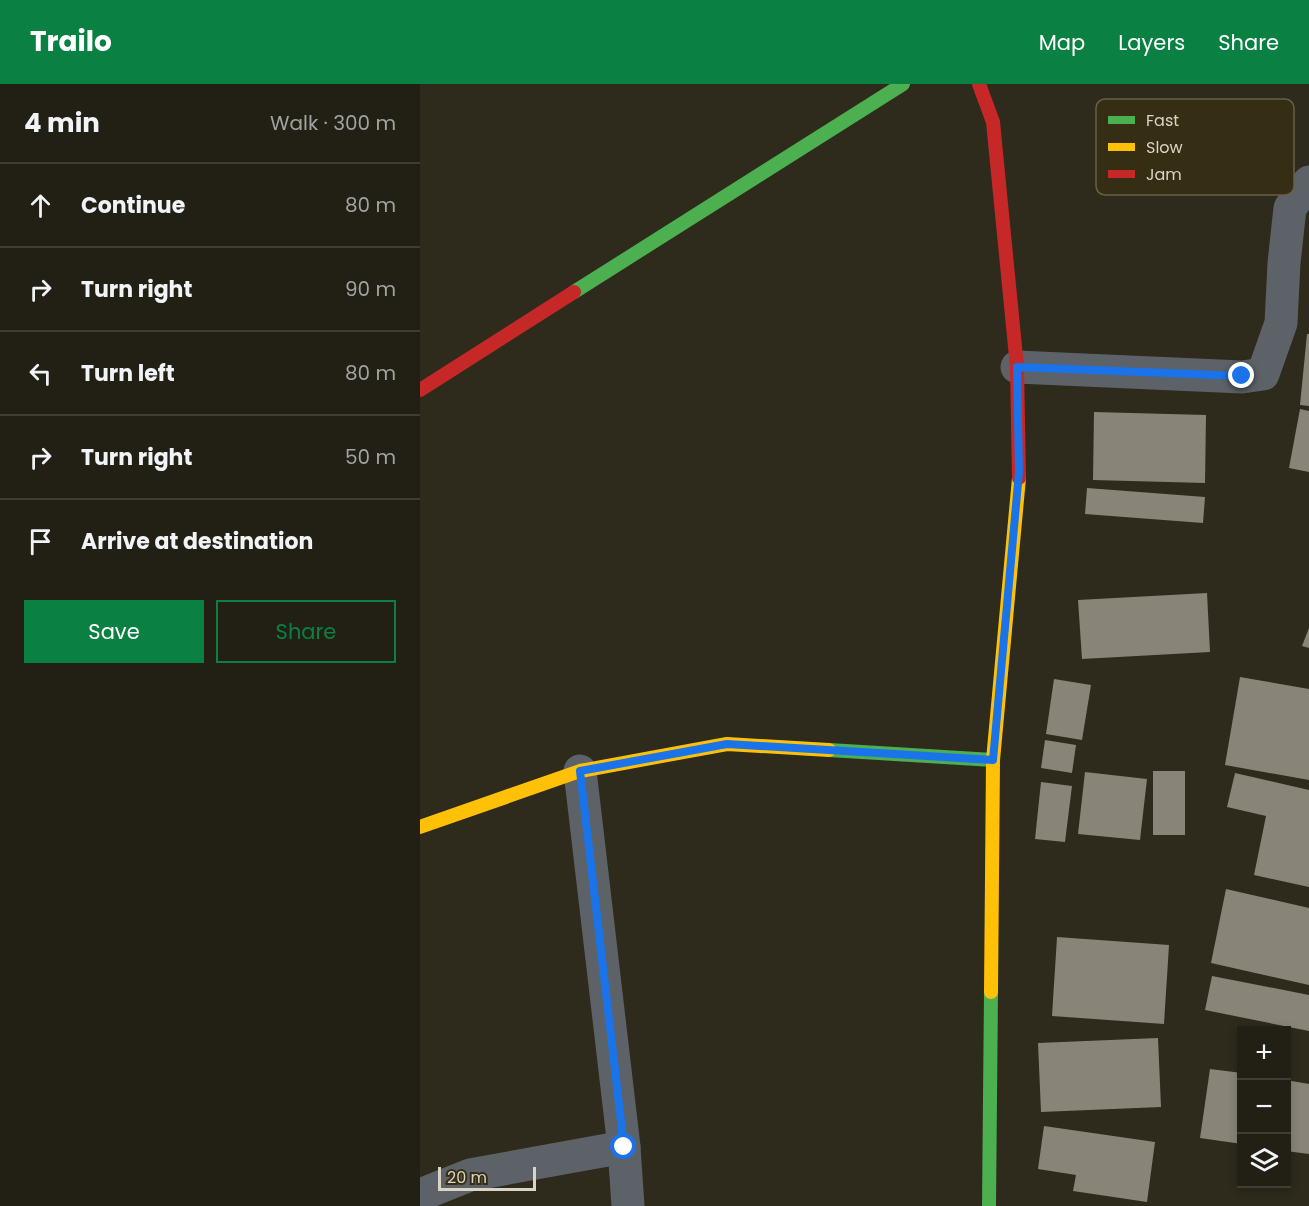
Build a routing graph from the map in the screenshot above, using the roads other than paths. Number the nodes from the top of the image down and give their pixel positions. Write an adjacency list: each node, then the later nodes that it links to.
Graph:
1 (903, 84): 5 (street)
2 (984, 86): 4 (street)
3 (1309, 182): 4 (street)
4 (1017, 367): 6 (street)
5 (420, 390)
6 (993, 760): 7 (street); 12 (street)
7 (580, 771): 8 (street); 9 (street)
8 (420, 827)
9 (624, 1147): 10 (street); 11 (street)
10 (420, 1196)
11 (628, 1206)
12 (989, 1206)

